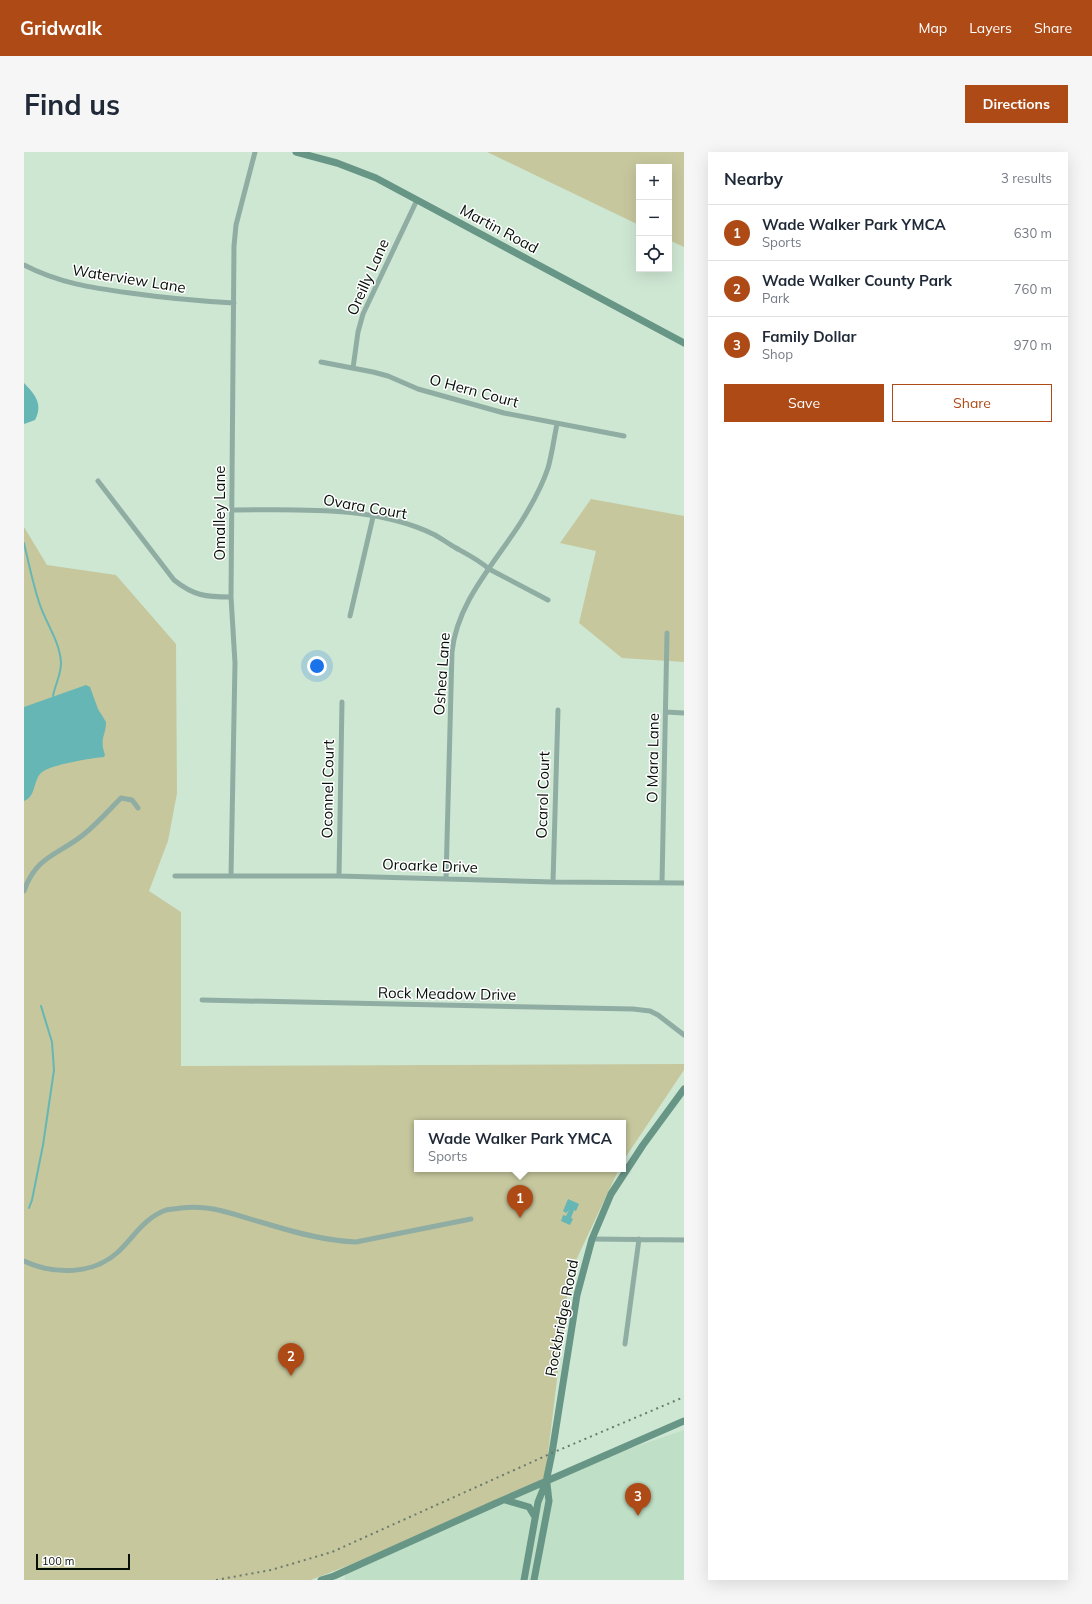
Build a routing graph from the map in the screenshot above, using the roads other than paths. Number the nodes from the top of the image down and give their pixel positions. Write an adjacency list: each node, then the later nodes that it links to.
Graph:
1 (255, 152): 5 (street, Omalley Lane)
2 (296, 152): 3 (main road, Martin Road)
3 (417, 200): 6 (main road, Martin Road); 8 (street, Oreilly Lane)
4 (24, 265): 5 (street, Waterview Lane)
5 (234, 303): 12 (street, Omalley Lane)
6 (684, 343)
7 (321, 362): 8 (street, O Hern Court)
8 (353, 368): 9 (street, O Hern Court)
9 (557, 424): 10 (street, O Hern Court); 14 (street, Oshea Lane)
10 (624, 436)
11 (98, 481): 15 (street)
12 (232, 510): 13 (street, Ovara Court); 15 (street, Omalley Lane)
13 (373, 517): 14 (street, Ovara Court); 17 (street)
14 (488, 569): 16 (street, Ovara Court); 27 (street, Oshea Lane)
15 (231, 597): 25 (street, Omalley Lane)
16 (548, 600)
17 (350, 616)
18 (667, 633): 21 (street, O Mara Lane)
19 (342, 702): 26 (street, Oconnel Court)
20 (558, 710): 28 (street, Ocarol Court)
21 (666, 712): 22 (street); 29 (street, O Mara Lane)
22 (684, 713)
23 (138, 808): 31 (street)
24 (175, 876): 25 (street, Oroarke Drive)
25 (230, 876): 26 (street, Oroarke Drive)
26 (339, 876): 27 (street, Oroarke Drive)
27 (446, 879): 28 (street, Oroarke Drive)
28 (553, 882): 29 (street, Oroarke Drive)
29 (662, 883): 30 (street, Oroarke Drive)
30 (684, 883)
31 (24, 891)
32 (202, 1000): 33 (street, Rock Meadow Drive)
33 (684, 1035)
34 (684, 1089): 35 (main road, Rockbridge Road)
35 (626, 1171)
36 (625, 1172): 38 (main road, Rockbridge Road)
37 (471, 1219): 41 (street)
38 (592, 1238): 39 (street); 44 (main road, Rockbridge Road)
39 (639, 1239): 40 (street); 42 (street)
40 (684, 1240)
41 (24, 1261)
42 (625, 1344)
43 (684, 1421): 44 (main road)
44 (546, 1482): 45 (main road); 46 (main road, Rockbridge Road); 49 (main road, Rockbridge Road)
45 (505, 1500): 46 (main road); 47 (main road)
46 (536, 1518): 48 (main road, Rockbridge Road)
47 (321, 1580)
48 (524, 1580)
49 (534, 1580)

